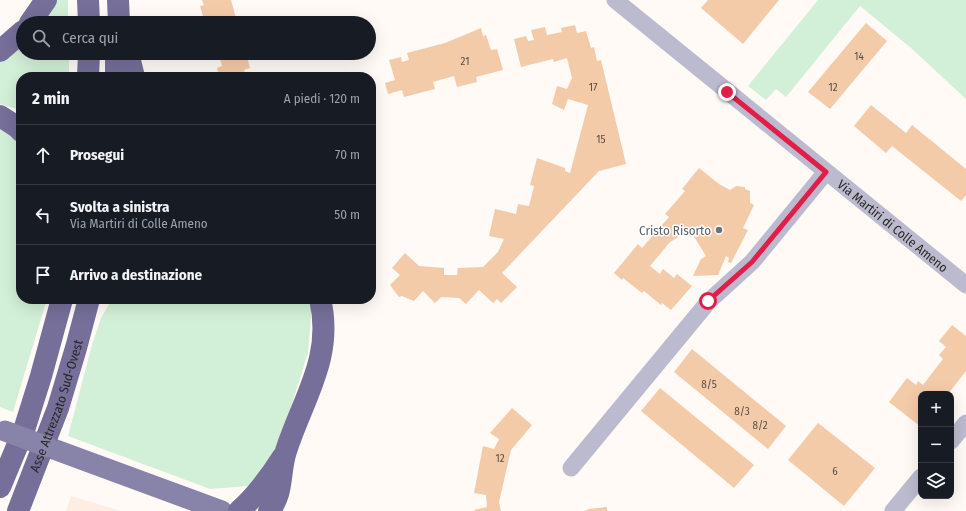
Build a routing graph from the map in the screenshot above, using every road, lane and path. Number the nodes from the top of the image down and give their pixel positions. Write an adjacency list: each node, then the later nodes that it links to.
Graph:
1 (46, 0): 4 (highway)
2 (88, 0): 5 (highway)
3 (615, 0): 16 (street, Via Martiri di Colle Ameno)
4 (35, 16)
5 (89, 16)
6 (16, 37): 7 (highway)
7 (0, 51)
8 (89, 60): 11 (highway)
9 (116, 60): 12 (highway)
10 (130, 60): 13 (highway)
11 (88, 72)
12 (116, 72)
13 (133, 72)
14 (0, 116): 15 (highway)
15 (16, 126)
16 (826, 172): 17 (street, Via Martiri di Colle Ameno); 27 (street)
17 (966, 285)
18 (61, 304): 29 (highway, Asse Attrezzato Sud-Ovest)
19 (88, 304): 22 (highway, Asse Attrezzato Sud-Ovest)
20 (101, 304): 22 (highway)
21 (321, 304): 26 (highway)
22 (76, 348): 31 (highway, Asse Attrezzato Sud-Ovest)
23 (966, 423): 25 (street)
24 (0, 429): 32 (main road, bridge)
25 (954, 437)
26 (285, 451): 30 (highway); 33 (highway)
27 (571, 468)
28 (918, 481): 36 (street)
29 (0, 487)
30 (280, 489): 34 (highway); 35 (highway)
31 (19, 510)
32 (222, 511)
33 (239, 511)
34 (269, 511)
35 (288, 511)
36 (893, 511)

